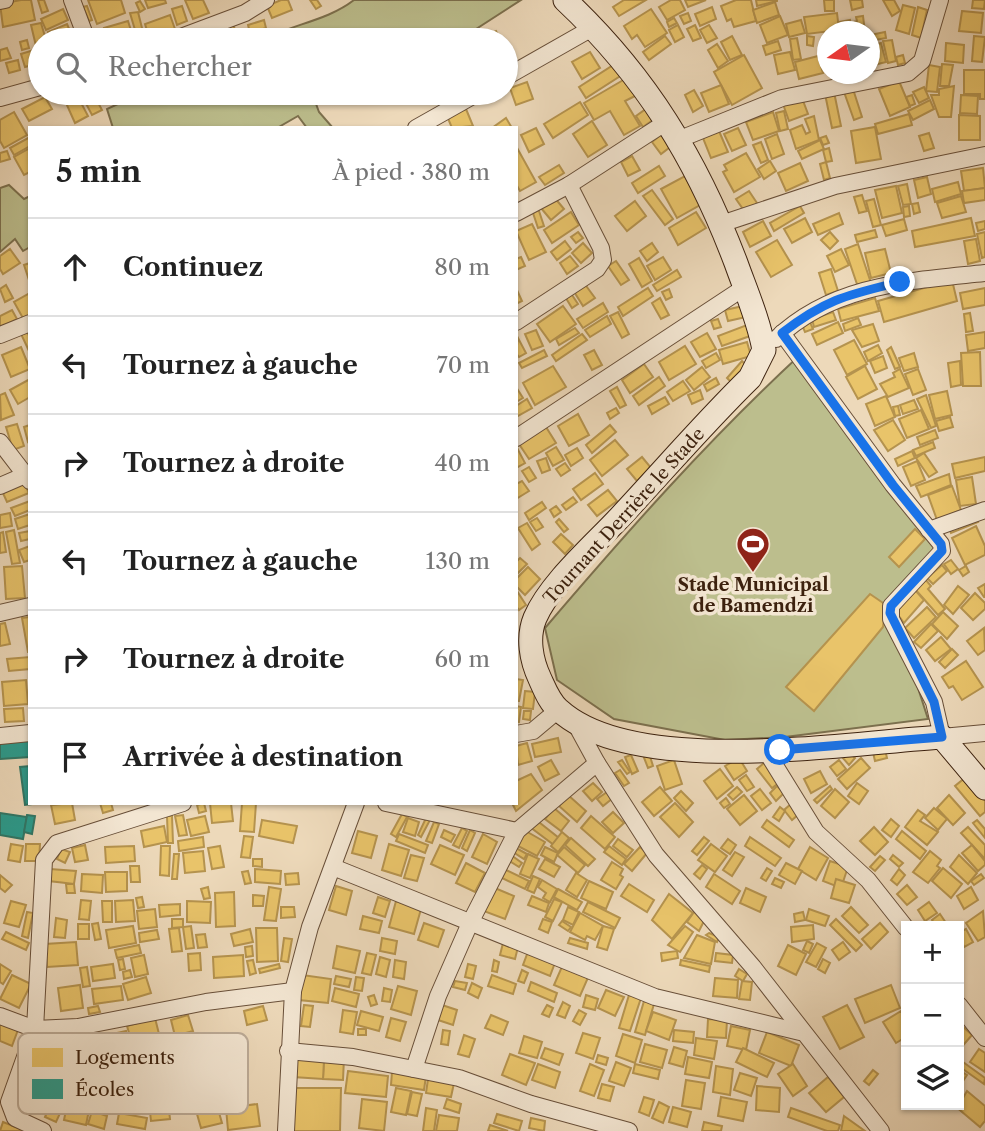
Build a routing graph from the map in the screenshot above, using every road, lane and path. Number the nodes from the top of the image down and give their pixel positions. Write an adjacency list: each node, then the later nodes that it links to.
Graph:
1 (72, 0): 7 (street)
2 (266, 0): 5 (street)
3 (565, 0): 6 (street)
4 (940, 0): 14 (street)
5 (242, 6): 8 (street)
6 (594, 27): 9 (street); 14 (street)
7 (82, 28)
8 (197, 28)
9 (518, 70)
10 (28, 90): 11 (street)
11 (0, 98)
12 (457, 105): 13 (street)
13 (420, 126)
14 (674, 130): 16 (street); 18 (street)
15 (985, 155): 18 (street)
16 (569, 186): 17 (street); 21 (street)
17 (518, 212)
18 (721, 224): 20 (street)
19 (985, 273): 23 (street)
20 (745, 287): 25 (street); 26 (street)
21 (518, 321)
22 (28, 324): 24 (street)
23 (782, 333): 25 (street); 31 (street)
24 (0, 335)
25 (764, 350): 34 (street, Tournant Derrière le Stade)
26 (518, 438)
27 (0, 442): 28 (street)
28 (28, 477): 29 (street)
29 (0, 486)
30 (985, 510): 31 (street)
31 (929, 530): 39 (street)
32 (28, 606): 33 (street)
33 (0, 613)
34 (566, 715): 37 (street); 40 (street); 41 (street)
35 (28, 733): 38 (street)
36 (985, 733): 39 (street)
37 (518, 734)
38 (0, 736)
39 (942, 737): 40 (street); 42 (street)
40 (766, 751): 48 (street)
41 (597, 763): 46 (street); 54 (street)
42 (985, 788)
43 (177, 805): 53 (street)
44 (355, 805): 47 (street)
45 (395, 805): 46 (street)
46 (516, 831): 49 (street)
47 (334, 867): 49 (street); 50 (street)
48 (901, 922)
49 (470, 923): 54 (street); 58 (street)
50 (293, 991): 53 (street); 57 (street)
51 (964, 1011): 56 (street)
52 (0, 1016): 53 (street)
53 (35, 1029): 55 (street)
54 (800, 1032): 63 (street)
55 (34, 1033)
56 (985, 1038)
57 (288, 1051): 58 (street); 61 (street)
58 (414, 1069): 62 (street)
59 (18, 1077): 60 (street)
60 (43, 1131)
61 (286, 1131)
62 (629, 1131)
63 (881, 1131)

